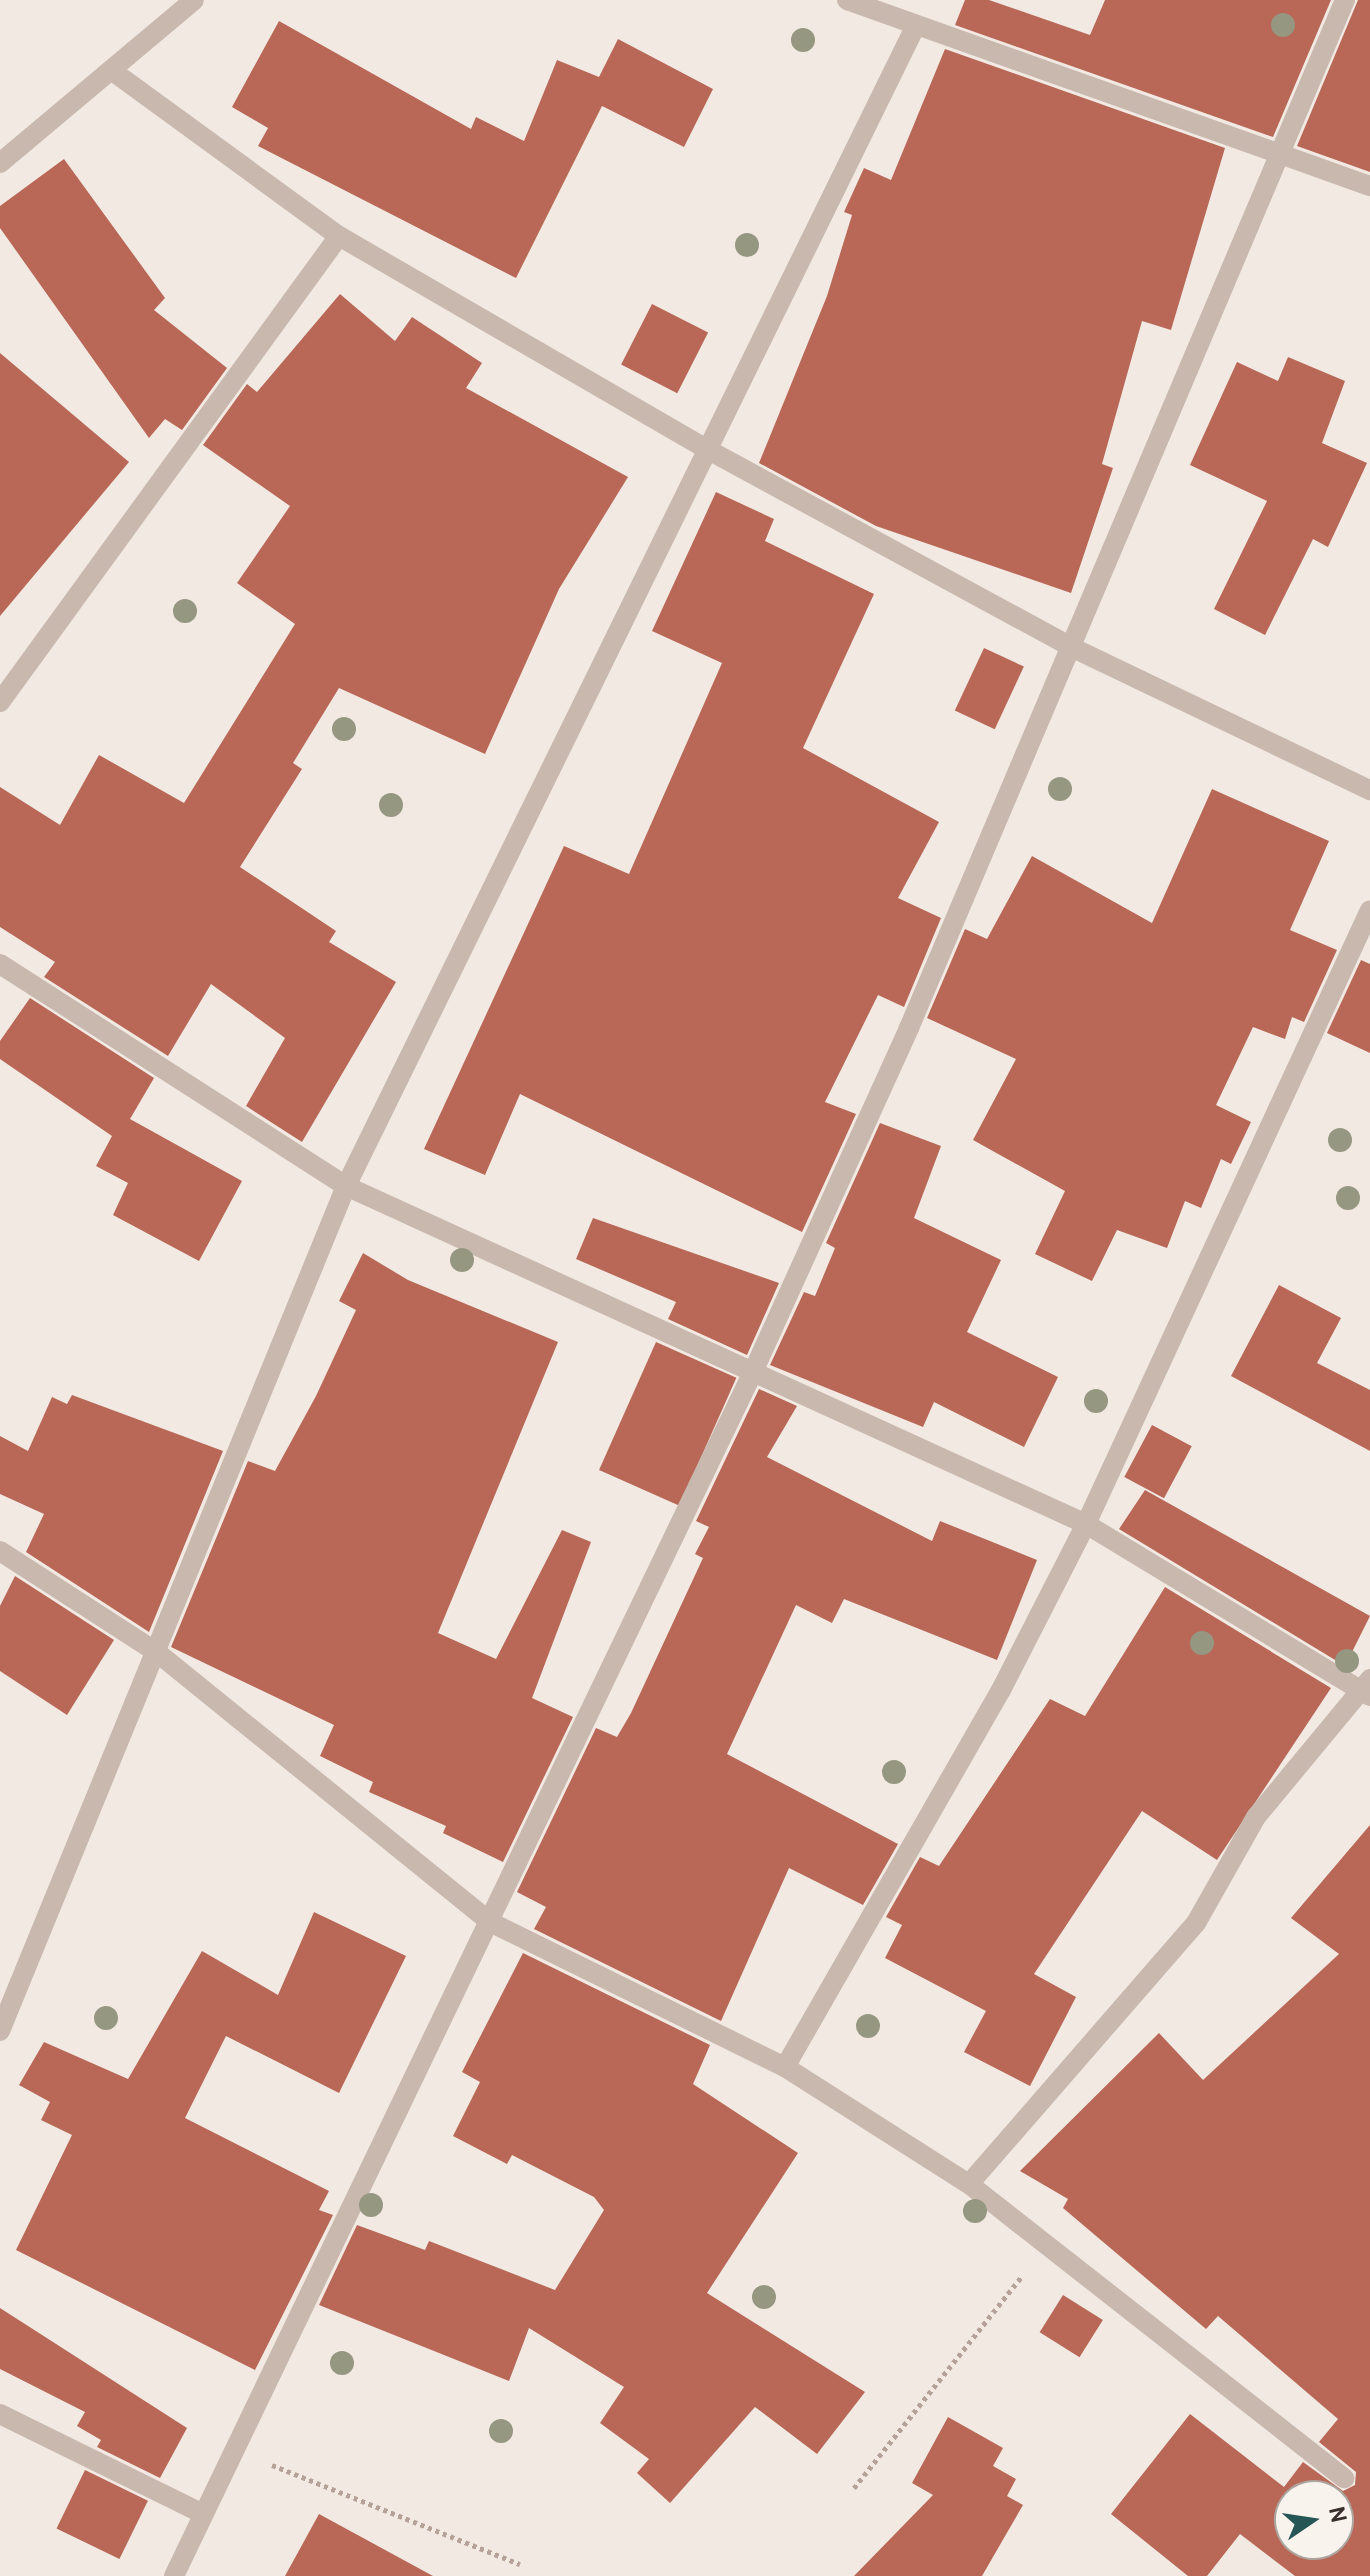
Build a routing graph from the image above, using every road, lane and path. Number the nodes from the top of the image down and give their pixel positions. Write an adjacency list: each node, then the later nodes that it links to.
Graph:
1 (194, 0): 5 (street)
2 (847, 0): 4 (street)
3 (1345, 0): 6 (street)
4 (916, 25): 6 (street); 10 (street)
5 (111, 70): 7 (street); 9 (street)
6 (1282, 152): 8 (street); 11 (street)
7 (0, 163)
8 (1370, 186)
9 (339, 236): 10 (street); 12 (street)
10 (703, 447): 11 (street); 16 (street)
11 (1069, 646): 13 (street); 17 (street)
12 (0, 702)
13 (1370, 790)
14 (1370, 910): 18 (street)
15 (0, 964): 16 (street)
16 (346, 1186): 17 (street); 20 (street)
17 (753, 1372): 18 (street); 22 (street)
18 (1086, 1524): 21 (street); 24 (street)
19 (0, 1551): 20 (street)
20 (159, 1654): 22 (street); 23 (street)
21 (1368, 1688): 25 (street)
22 (490, 1922): 24 (street); 28 (street)
23 (0, 2031)
24 (785, 2067): 25 (street)
25 (969, 2184): 26 (street)
26 (1049, 2242): 29 (street); 30 (path)
27 (0, 2414): 31 (street)
28 (231, 2448): 31 (street); 32 (path)
29 (1344, 2478)
30 (854, 2488)
31 (201, 2513): 33 (street)
32 (520, 2564)
33 (174, 2576)

